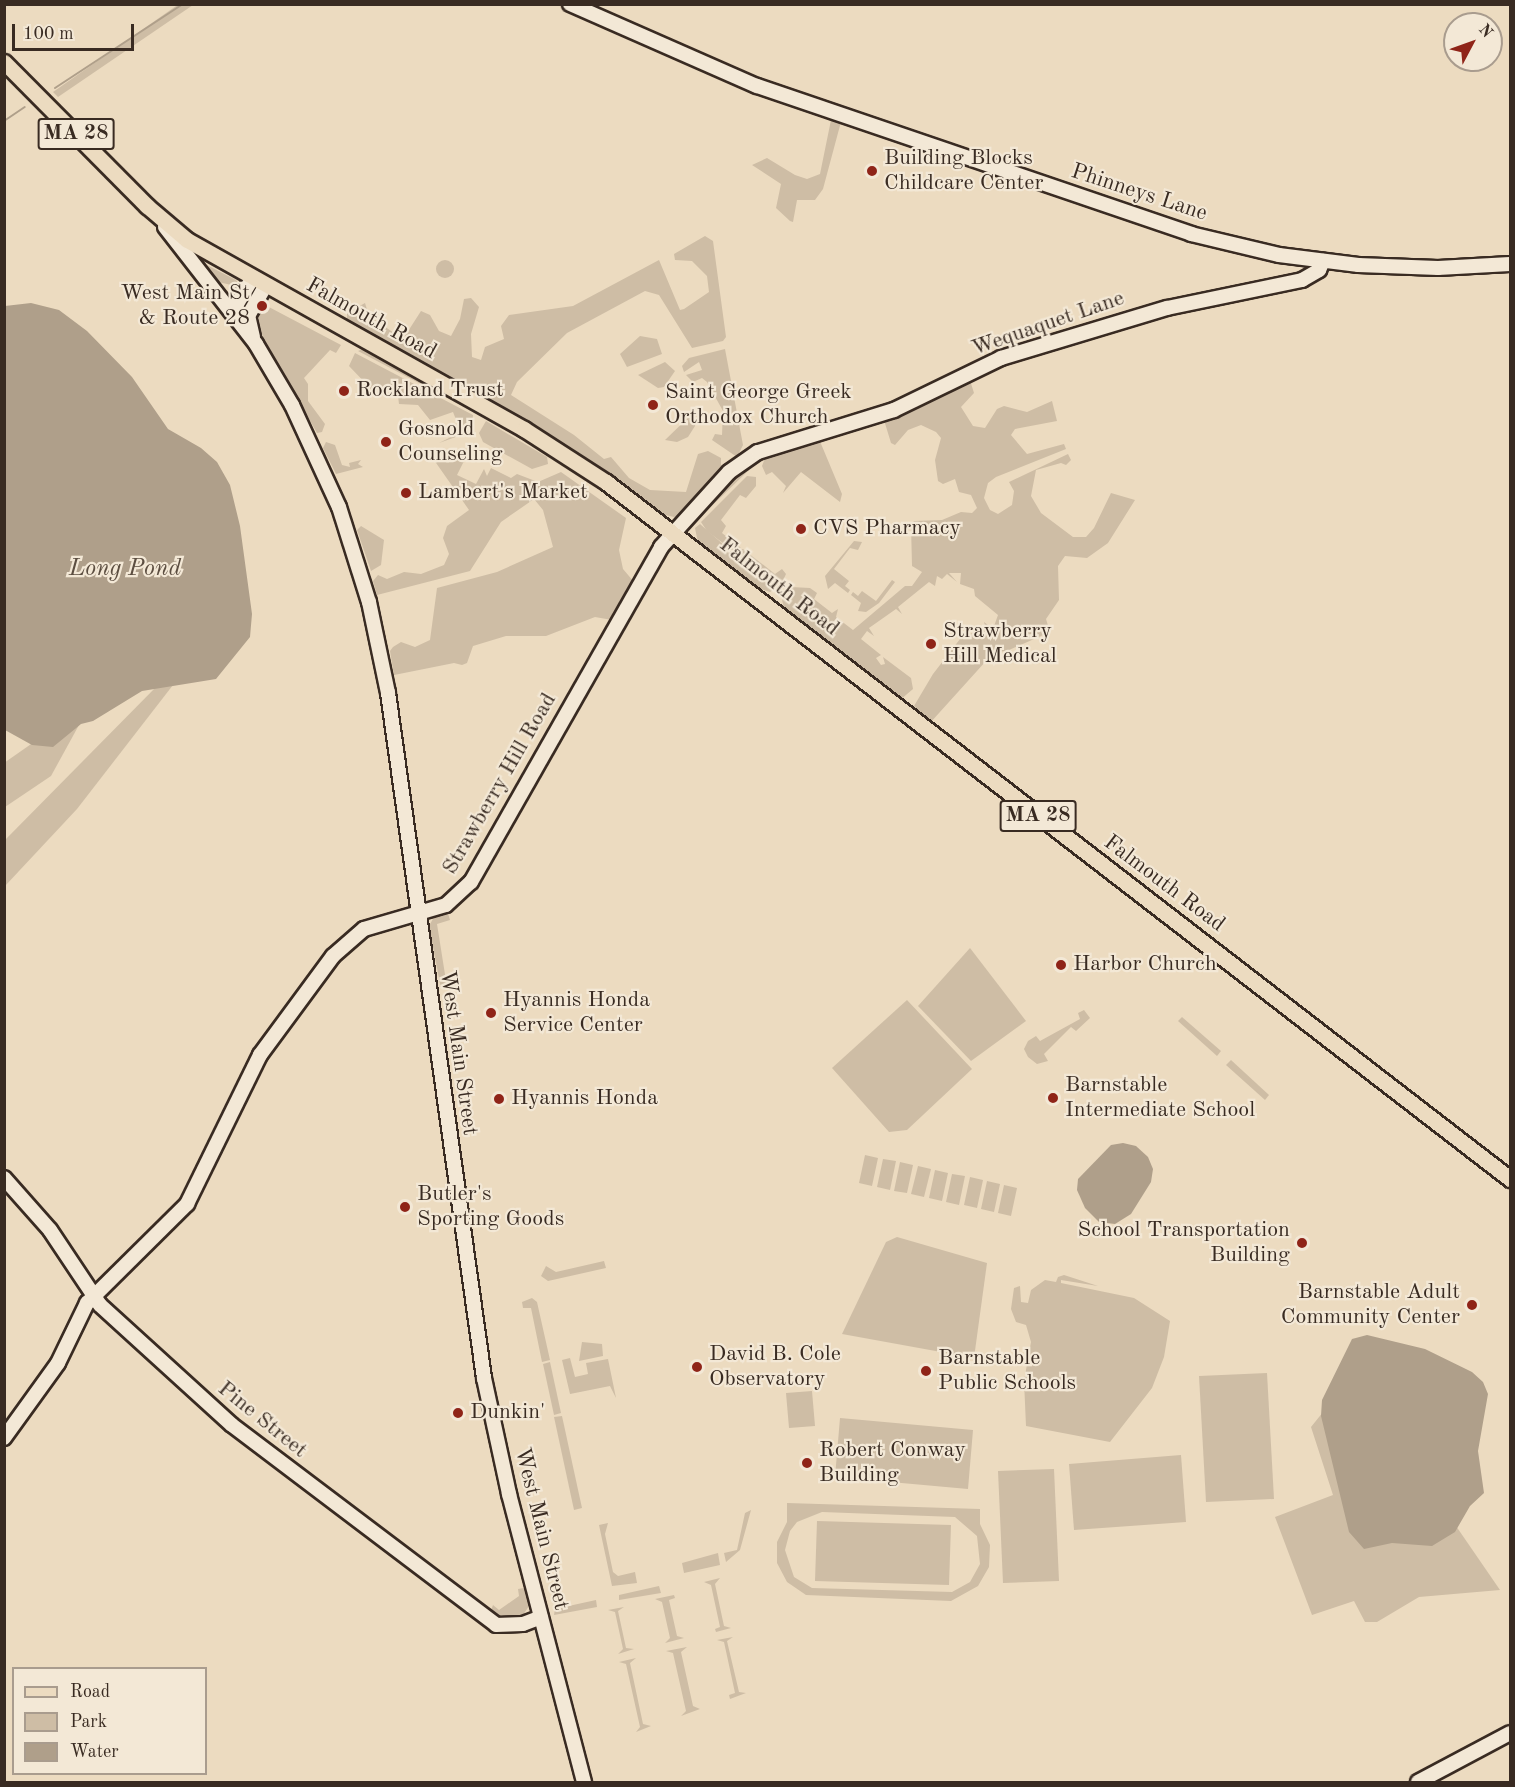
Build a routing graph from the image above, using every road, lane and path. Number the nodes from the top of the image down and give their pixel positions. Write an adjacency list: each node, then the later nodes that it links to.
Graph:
1 (570, 4): 4 (main road, Phinneys Lane)
2 (4, 62): 3 (main road, Falmouth Road / MA 28)
3 (147, 206): 6 (main road, Falmouth Road / MA 28); 7 (main road, West Main Street)
4 (1323, 261): 5 (main road, Phinneys Lane); 9 (main road, Wequaquet Lane)
5 (1510, 264)
6 (259, 283): 7 (main road); 8 (main road, West Main Street); 10 (main road, Falmouth Road / MA 28)
7 (235, 316): 8 (main road, West Main Street)
8 (256, 344): 11 (main road, West Main Street)
9 (753, 455): 10 (main road, Strawberry Hill Road)
10 (674, 532): 11 (main road, Strawberry Hill Road); 13 (main road, Falmouth Road / MA 28)
11 (418, 913): 14 (main road, Strawberry Hill Road); 16 (main road, West Main Street)
12 (4, 1178): 14 (main road, Pine Street)
13 (1510, 1179)
14 (93, 1297): 15 (main road, Strawberry Hill Road); 16 (main road, Pine Street)
15 (4, 1438)
16 (541, 1617): 18 (main road, West Main Street)
17 (1510, 1733): 19 (main road)
18 (584, 1782)
19 (1418, 1782)

